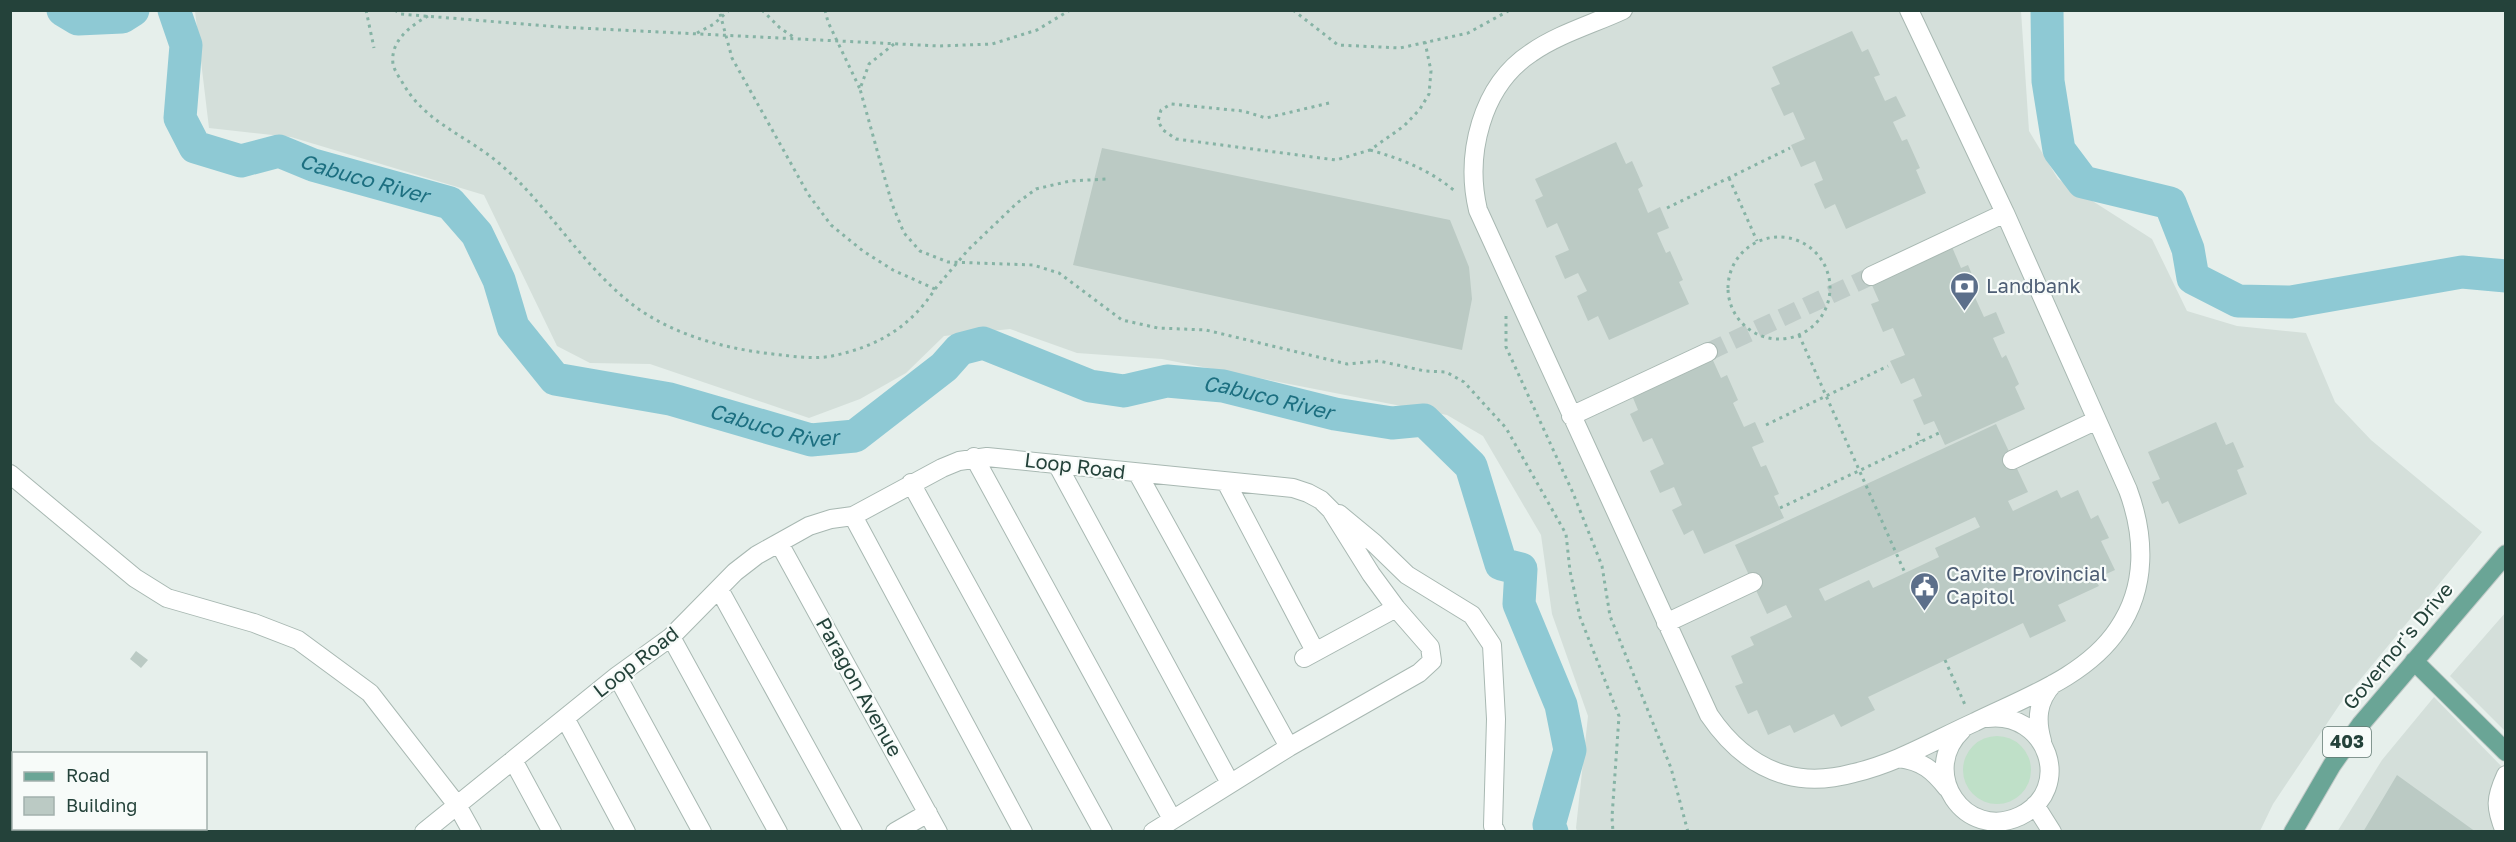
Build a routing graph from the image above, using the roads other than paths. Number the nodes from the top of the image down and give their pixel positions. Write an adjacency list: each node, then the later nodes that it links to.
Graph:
1 (1623, 10): 6 (street)
2 (1909, 10): 3 (street)
3 (2005, 213): 4 (street); 7 (street)
4 (1871, 276)
5 (1708, 352): 6 (street)
6 (1571, 416): 22 (street)
7 (2097, 420): 9 (street); 26 (street)
8 (974, 458): 10 (street, Loop Road); 14 (street, Loop Road); 40 (street)
9 (2012, 460)
10 (1057, 464): 12 (street, Loop Road); 35 (street)
11 (10, 474): 37 (street)
12 (1138, 474): 13 (street, Loop Road); 30 (street)
13 (1226, 482): 15 (street, Loop Road); 21 (street)
14 (910, 483): 16 (street, Loop Road); 52 (street)
15 (1321, 500): 21 (street); 54 (street)
16 (853, 516): 17 (street, Loop Road); 51 (street)
17 (779, 543): 20 (street, Loop Road); 39 (street, Paragon Avenue)
18 (2505, 554): 24 (main road, Governor's Drive / 403)
19 (1753, 582): 22 (street)
20 (719, 589): 23 (street, Loop Road); 48 (street)
21 (1396, 608): 30 (street)
22 (1666, 623): 32 (street)
23 (671, 637): 25 (street, Loop Road); 47 (street)
24 (2414, 661): 31 (main road); 56 (main road, Governor's Drive / 403)
25 (617, 676): 27 (street, Loop Road); 46 (street)
26 (2060, 680): 28 (street); 29 (street)
27 (565, 718): 33 (street, Loop Road); 45 (street)
28 (1972, 723): 29 (street); 32 (street); 36 (street)
29 (2042, 741): 38 (street)
30 (1288, 747): 35 (street)
31 (2505, 752)
32 (1899, 758): 36 (street)
33 (513, 760): 37 (street, Loop Road); 44 (street)
34 (2505, 774): 57 (street)
35 (1230, 783): 40 (street)
36 (1948, 790): 41 (street)
37 (457, 805): 42 (street, Loop Road); 43 (street)
38 (2035, 805): 41 (street); 55 (street)
39 (928, 813): 49 (street); 50 (street, Paragon Avenue)
40 (1172, 819): 53 (street)
41 (2003, 826)
42 (424, 831)
43 (472, 831)
44 (552, 831)
45 (627, 831)
46 (702, 831)
47 (777, 831)
48 (853, 831)
49 (895, 831)
50 (938, 831)
51 (1023, 831)
52 (1103, 831)
53 (1153, 831)
54 (1496, 831)
55 (2052, 831)
56 (2293, 831)
57 (2505, 831)

